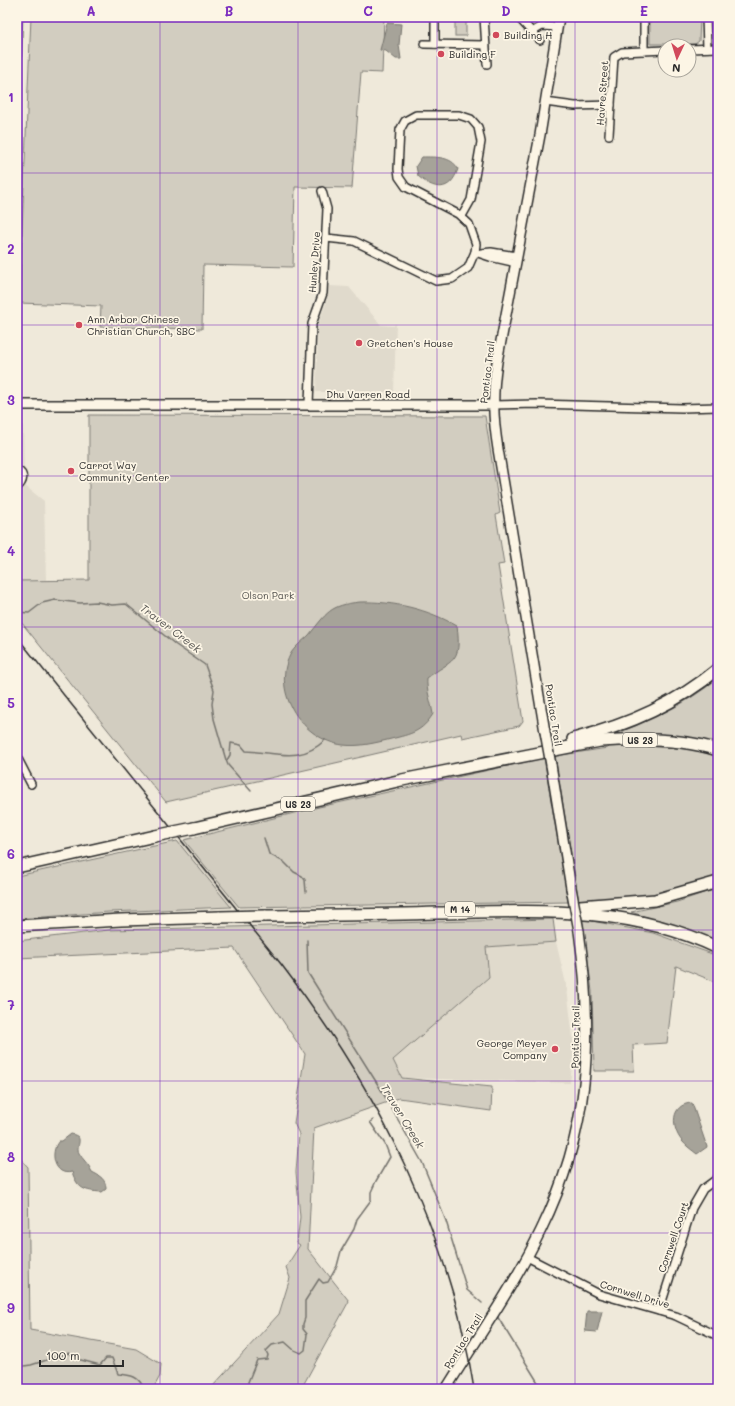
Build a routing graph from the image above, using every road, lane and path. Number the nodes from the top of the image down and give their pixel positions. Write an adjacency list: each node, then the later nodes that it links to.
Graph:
1 (435, 17): 11 (street)
2 (484, 17): 12 (street)
3 (518, 17): 8 (street)
4 (559, 17): 7 (main road, Pontiac Trail)
5 (644, 17): 17 (street)
6 (706, 17): 13 (street)
7 (557, 27): 8 (street); 19 (main road, Pontiac Trail)
8 (532, 32): 9 (street)
9 (540, 40)
10 (424, 44): 11 (street)
11 (435, 44): 12 (street)
12 (485, 44): 18 (street)
13 (707, 48): 14 (street); 15 (street)
14 (718, 48)
15 (697, 49)
16 (657, 50): 17 (street, Havre Street)
17 (644, 51): 20 (street, Havre Street)
18 (486, 64)
19 (545, 102): 20 (street); 26 (main road, Pontiac Trail)
20 (611, 105): 21 (street, Havre Street)
21 (610, 135)
22 (322, 191): 24 (street, Hunley Drive)
23 (462, 216): 23 (street); 25 (street)
24 (326, 238): 25 (street); 27 (street, Hunley Drive)
25 (478, 253): 26 (street)
26 (516, 260): 29 (main road, Pontiac Trail)
27 (309, 404): 28 (main road, Dhu Varren Road); 29 (main road, Dhu Varren Road)
28 (17, 405)
29 (493, 405): 30 (street, Dhu Varren Road); 44 (main road, Pontiac Trail, bridge)
30 (718, 407)
31 (17, 470): 32 (street)
32 (17, 486)
33 (718, 669): 36 (highway)
34 (718, 750): 36 (highway, US 23)
35 (17, 757): 37 (street)
36 (402, 780): 38 (highway, US 23, bridge)
37 (31, 784)
38 (17, 867)
39 (718, 882): 40 (highway, M 14)
40 (360, 914): 41 (highway, bridge); 42 (highway)
41 (17, 926)
42 (718, 948)
43 (718, 1178): 45 (street, Cornwell Court)
44 (527, 1257): 45 (street, Cornwell Drive); 47 (main road, Pontiac Trail)
45 (659, 1311): 46 (street, Cornwell Drive)
46 (718, 1336)
47 (446, 1389)

